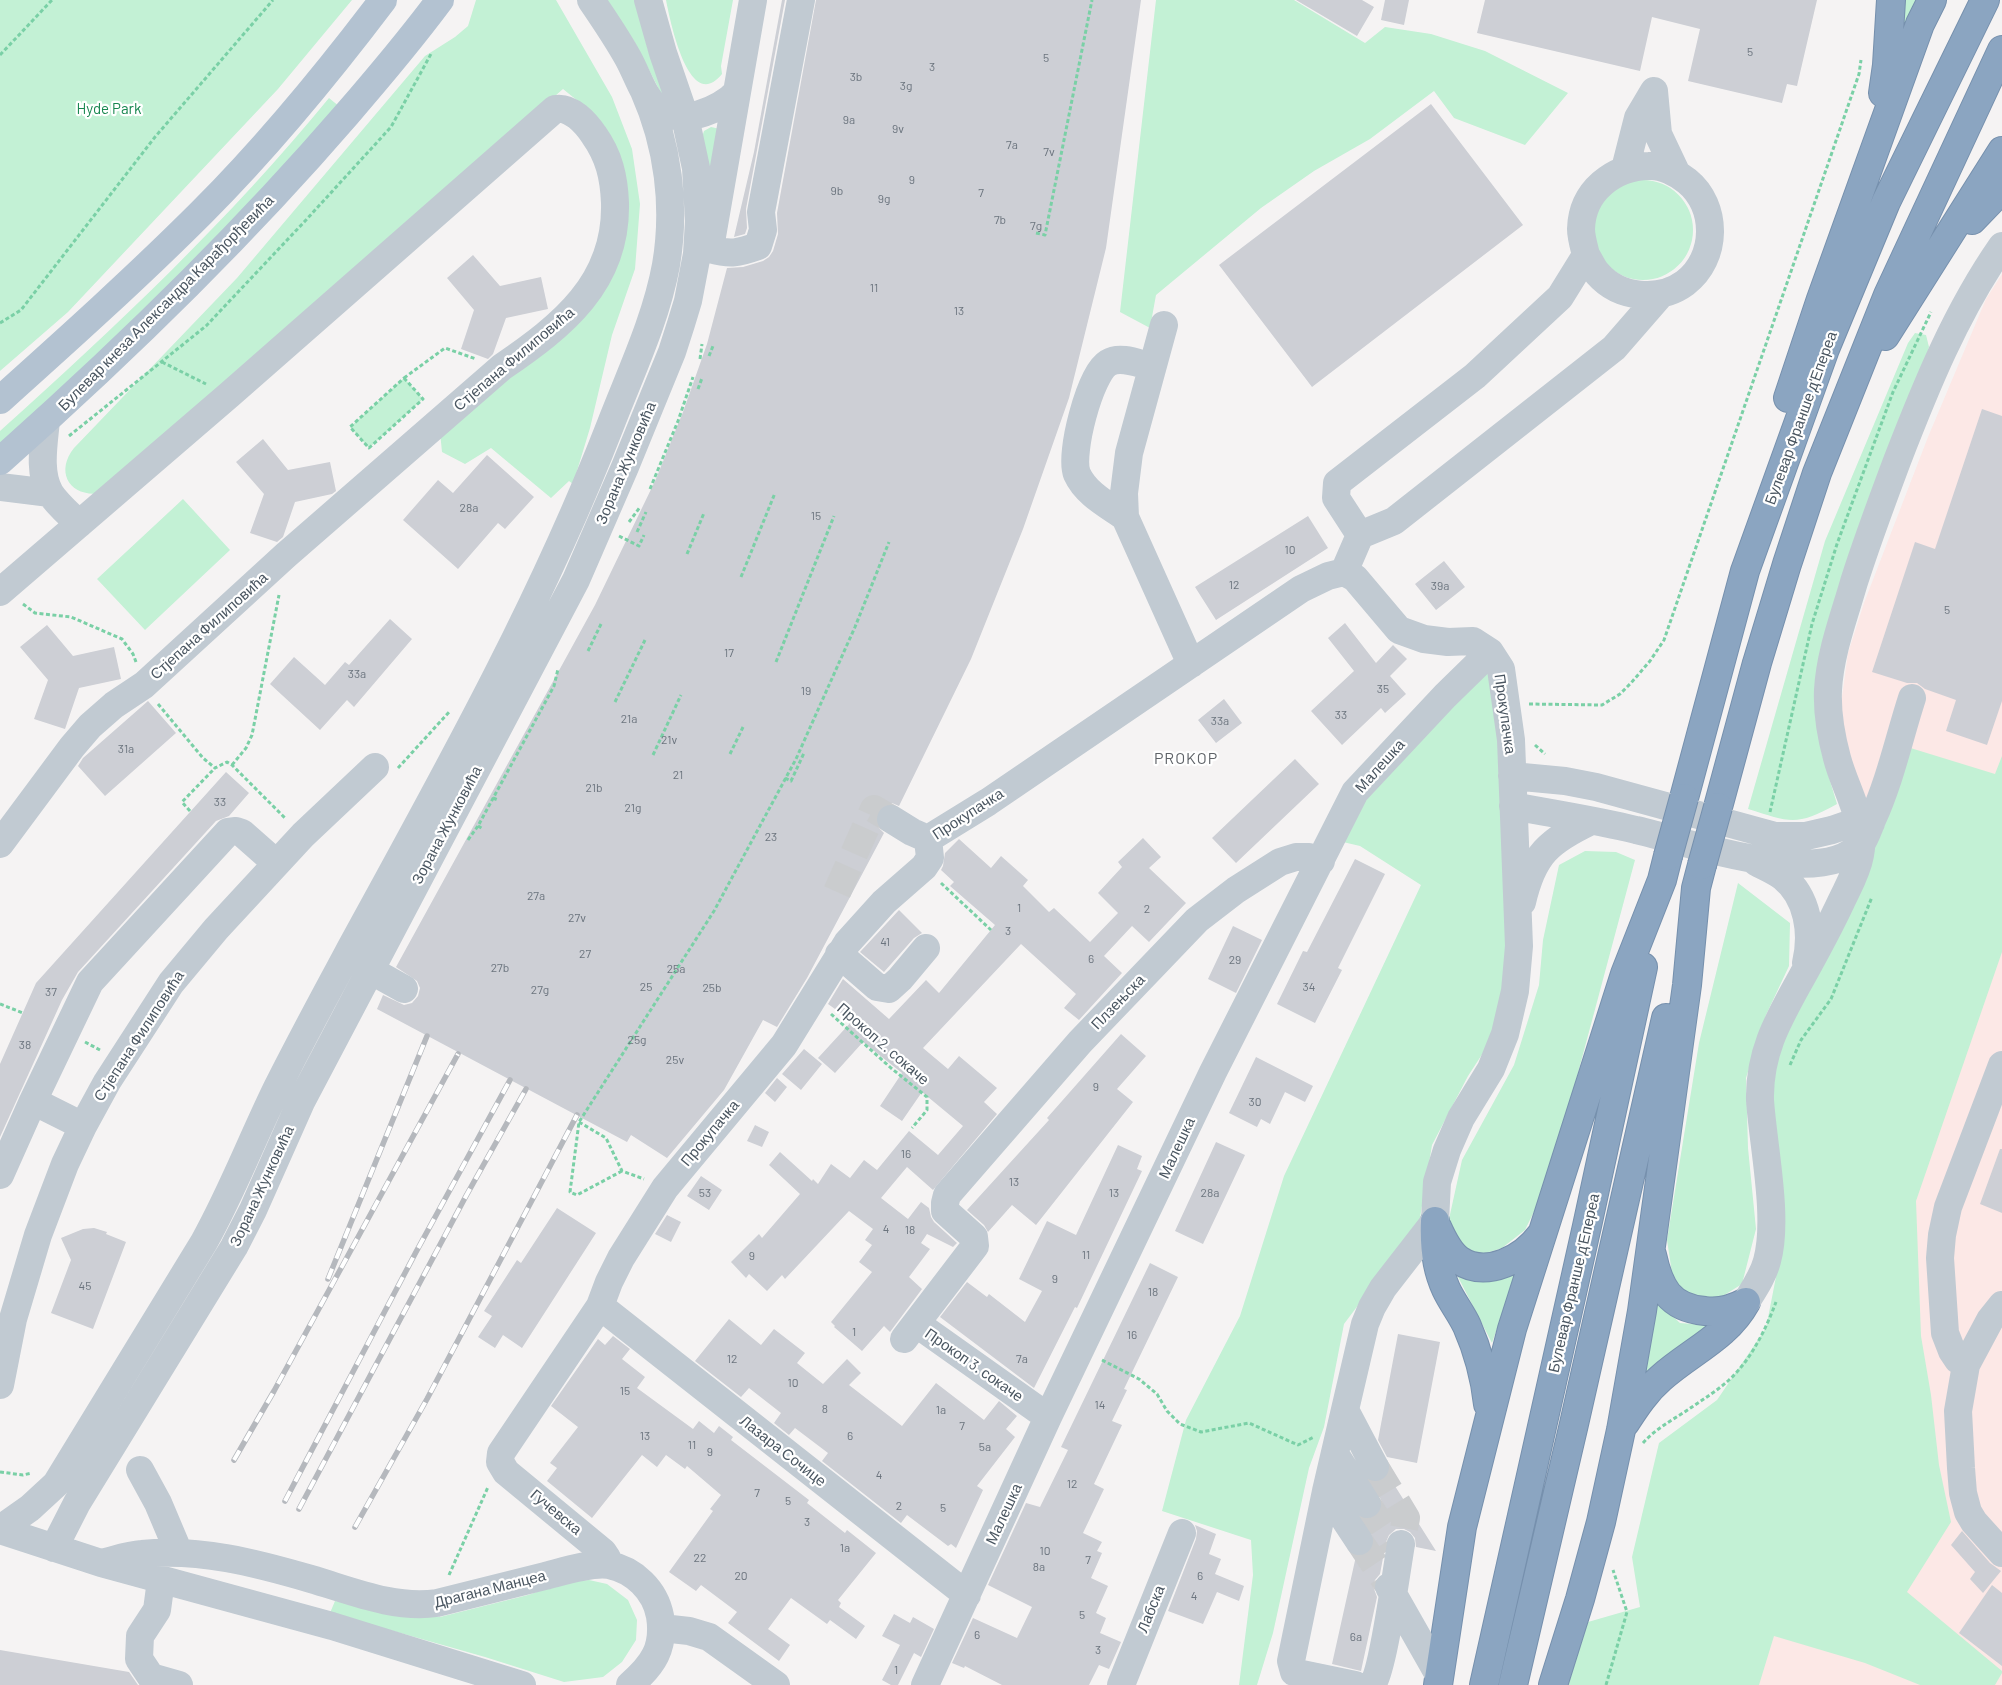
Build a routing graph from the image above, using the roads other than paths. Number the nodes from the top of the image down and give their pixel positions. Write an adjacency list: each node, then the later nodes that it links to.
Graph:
1 (383, 0): 10 (main road)
2 (440, 0): 12 (main road, Булевар кнеза Александра Карађорђевића)
3 (591, 0): 13 (street)
4 (648, 0): 14 (street, Зорана Жунковића)
5 (753, 0): 15 (street)
6 (800, 0): 23 (street)
7 (1891, 0): 17 (highway)
8 (1932, 0): 17 (highway)
9 (1985, 0): 39 (highway, Булевар Франше д'Епереа)
10 (346, 48): 12 (main road); 31 (main road)
11 (2002, 50): 30 (highway, Булевар Франше д'Епереа)
12 (379, 76): 32 (main road, Булевар кнеза Александра Карађорђевића)
13 (644, 91): 14 (street); 18 (street, Зорана Жунковића)
14 (685, 117): 15 (street); 18 (street); 27 (street, Зорана Жунковића)
15 (722, 118): 23 (street)
16 (2002, 151): 25 (highway)
17 (1872, 160): 39 (highway)
18 (667, 167): 64 (street, Зорана Жунковића)
19 (1625, 168): 20 (street); 20 (street); 24 (street)
20 (1676, 172): 26 (street)
21 (2002, 189): 25 (highway)
22 (2002, 246): 50 (street)
23 (710, 249): 27 (street)
24 (1586, 255): 26 (street); 38 (street)
25 (1932, 261): 30 (highway)
26 (1661, 294): 38 (street)
27 (688, 301): 65 (street, Зорана Жунковића)
28 (1164, 325): 29 (street)
29 (1152, 368): 36 (street); 36 (street)
30 (1849, 392): 59 (highway, Булевар Франше д'Епереа, bridge)
31 (0, 400)
32 (46, 420): 33 (main road, Булевар кнеза Александра Карађорђевића); 35 (street)
33 (0, 461)
34 (0, 487): 35 (street)
35 (50, 493): 37 (street)
36 (1125, 517): 43 (street)
37 (79, 524): 41 (street, Стјепана Филиповића); 53 (street, Стјепана Филиповића)
38 (1360, 535): 40 (street)
39 (1745, 571): 58 (highway, Булевар Франше д'Епереа, bridge)
40 (1344, 572): 42 (street); 43 (street, Прокупачка)
41 (1, 591)
42 (1490, 652): 46 (street, Прокупачка); 55 (street, Малешка)
43 (1191, 664): 52 (street, Прокупачка)
44 (1912, 698): 50 (street)
45 (385, 769): 56 (street, Стјепана Филиповића)
46 (1512, 776): 47 (street, Прокупачка); 51 (street)
47 (1513, 806): 49 (street); 61 (street, Прокупачка)
48 (891, 818): 52 (street)
49 (1591, 821): 54 (street); 61 (street)
50 (1864, 829): 51 (street); 57 (street); 60 (street)
51 (1775, 836): 57 (street)
52 (928, 839): 63 (street, Прокупачка)
53 (0, 844)
54 (1752, 860): 57 (street); 66 (street)
55 (1321, 861): 78 (street, Плзењска); 83 (street, Малешка)
56 (276, 863): 69 (street); 70 (street, Стјепана Филиповића)
57 (1813, 863): 60 (street)
58 (1665, 868): 73 (highway); 114 (highway, Булевар Франше д'Епереа)
59 (1699, 876): 74 (highway); 115 (highway, Булевар Франше д'Епереа)
60 (1835, 914): 66 (street)
61 (1517, 925): 72 (street)
62 (926, 948): 63 (street)
63 (839, 954): 77 (street, Прокупачка)
64 (346, 957): 65 (street); 89 (street, Зорана Жунковића)
65 (370, 970): 67 (street); 95 (street, Зорана Жунковића)
66 (1802, 975): 75 (street)
67 (404, 989)
68 (2002, 1065): 80 (street)
69 (33, 1101): 70 (street); 71 (street)
70 (83, 1126): 81 (street, Стјепана Филиповића)
71 (0, 1175)
72 (1435, 1221): 73 (highway); 82 (highway); 85 (street)
73 (1544, 1231): 82 (highway)
74 (1651, 1251): 75 (highway); 84 (highway)
75 (1746, 1302): 84 (highway)
76 (2002, 1305): 79 (street)
77 (600, 1306): 86 (street, Прокупачка); 103 (street, Лазара Сочице)
78 (910, 1332): 83 (street, Прокоп 3. сокаче)
79 (1993, 1334): 80 (street)
80 (1966, 1365): 98 (street)
81 (1, 1371)
82 (1489, 1416): 105 (highway)
83 (1048, 1417): 103 (street, Малешка)
84 (1621, 1430): 116 (highway)
85 (1340, 1432): 87 (street); 90 (street); 91 (street)
86 (500, 1462): 100 (street, Гучевска)
87 (1376, 1467)
88 (140, 1470): 97 (street)
89 (56, 1484): 92 (street, Зорана Жунковића); 95 (street, Зорана Жунковића)
90 (1326, 1491): 94 (street); 112 (street)
91 (1367, 1504)
92 (0, 1529): 95 (street)
93 (1182, 1533): 111 (street, Лабска)
94 (1359, 1542)
95 (54, 1548): 99 (street)
96 (1398, 1548): 102 (street)
97 (182, 1553): 99 (street, Драгана Манцеа); 100 (street, Драгана Манцеа)
98 (2002, 1553)
99 (100, 1563): 101 (street)
100 (608, 1564): 104 (street)
101 (161, 1580): 106 (street); 107 (street)
102 (1390, 1587): 105 (street); 113 (street)
103 (967, 1595): 110 (street, Малешка)
104 (662, 1628): 108 (street); 109 (street)
105 (1438, 1680)
106 (179, 1685)
107 (522, 1685)
108 (630, 1685)
109 (776, 1685)
110 (925, 1685)
111 (1121, 1685)
112 (1355, 1685)
113 (1372, 1685)
114 (1484, 1685)
115 (1513, 1685)
116 (1553, 1685)

